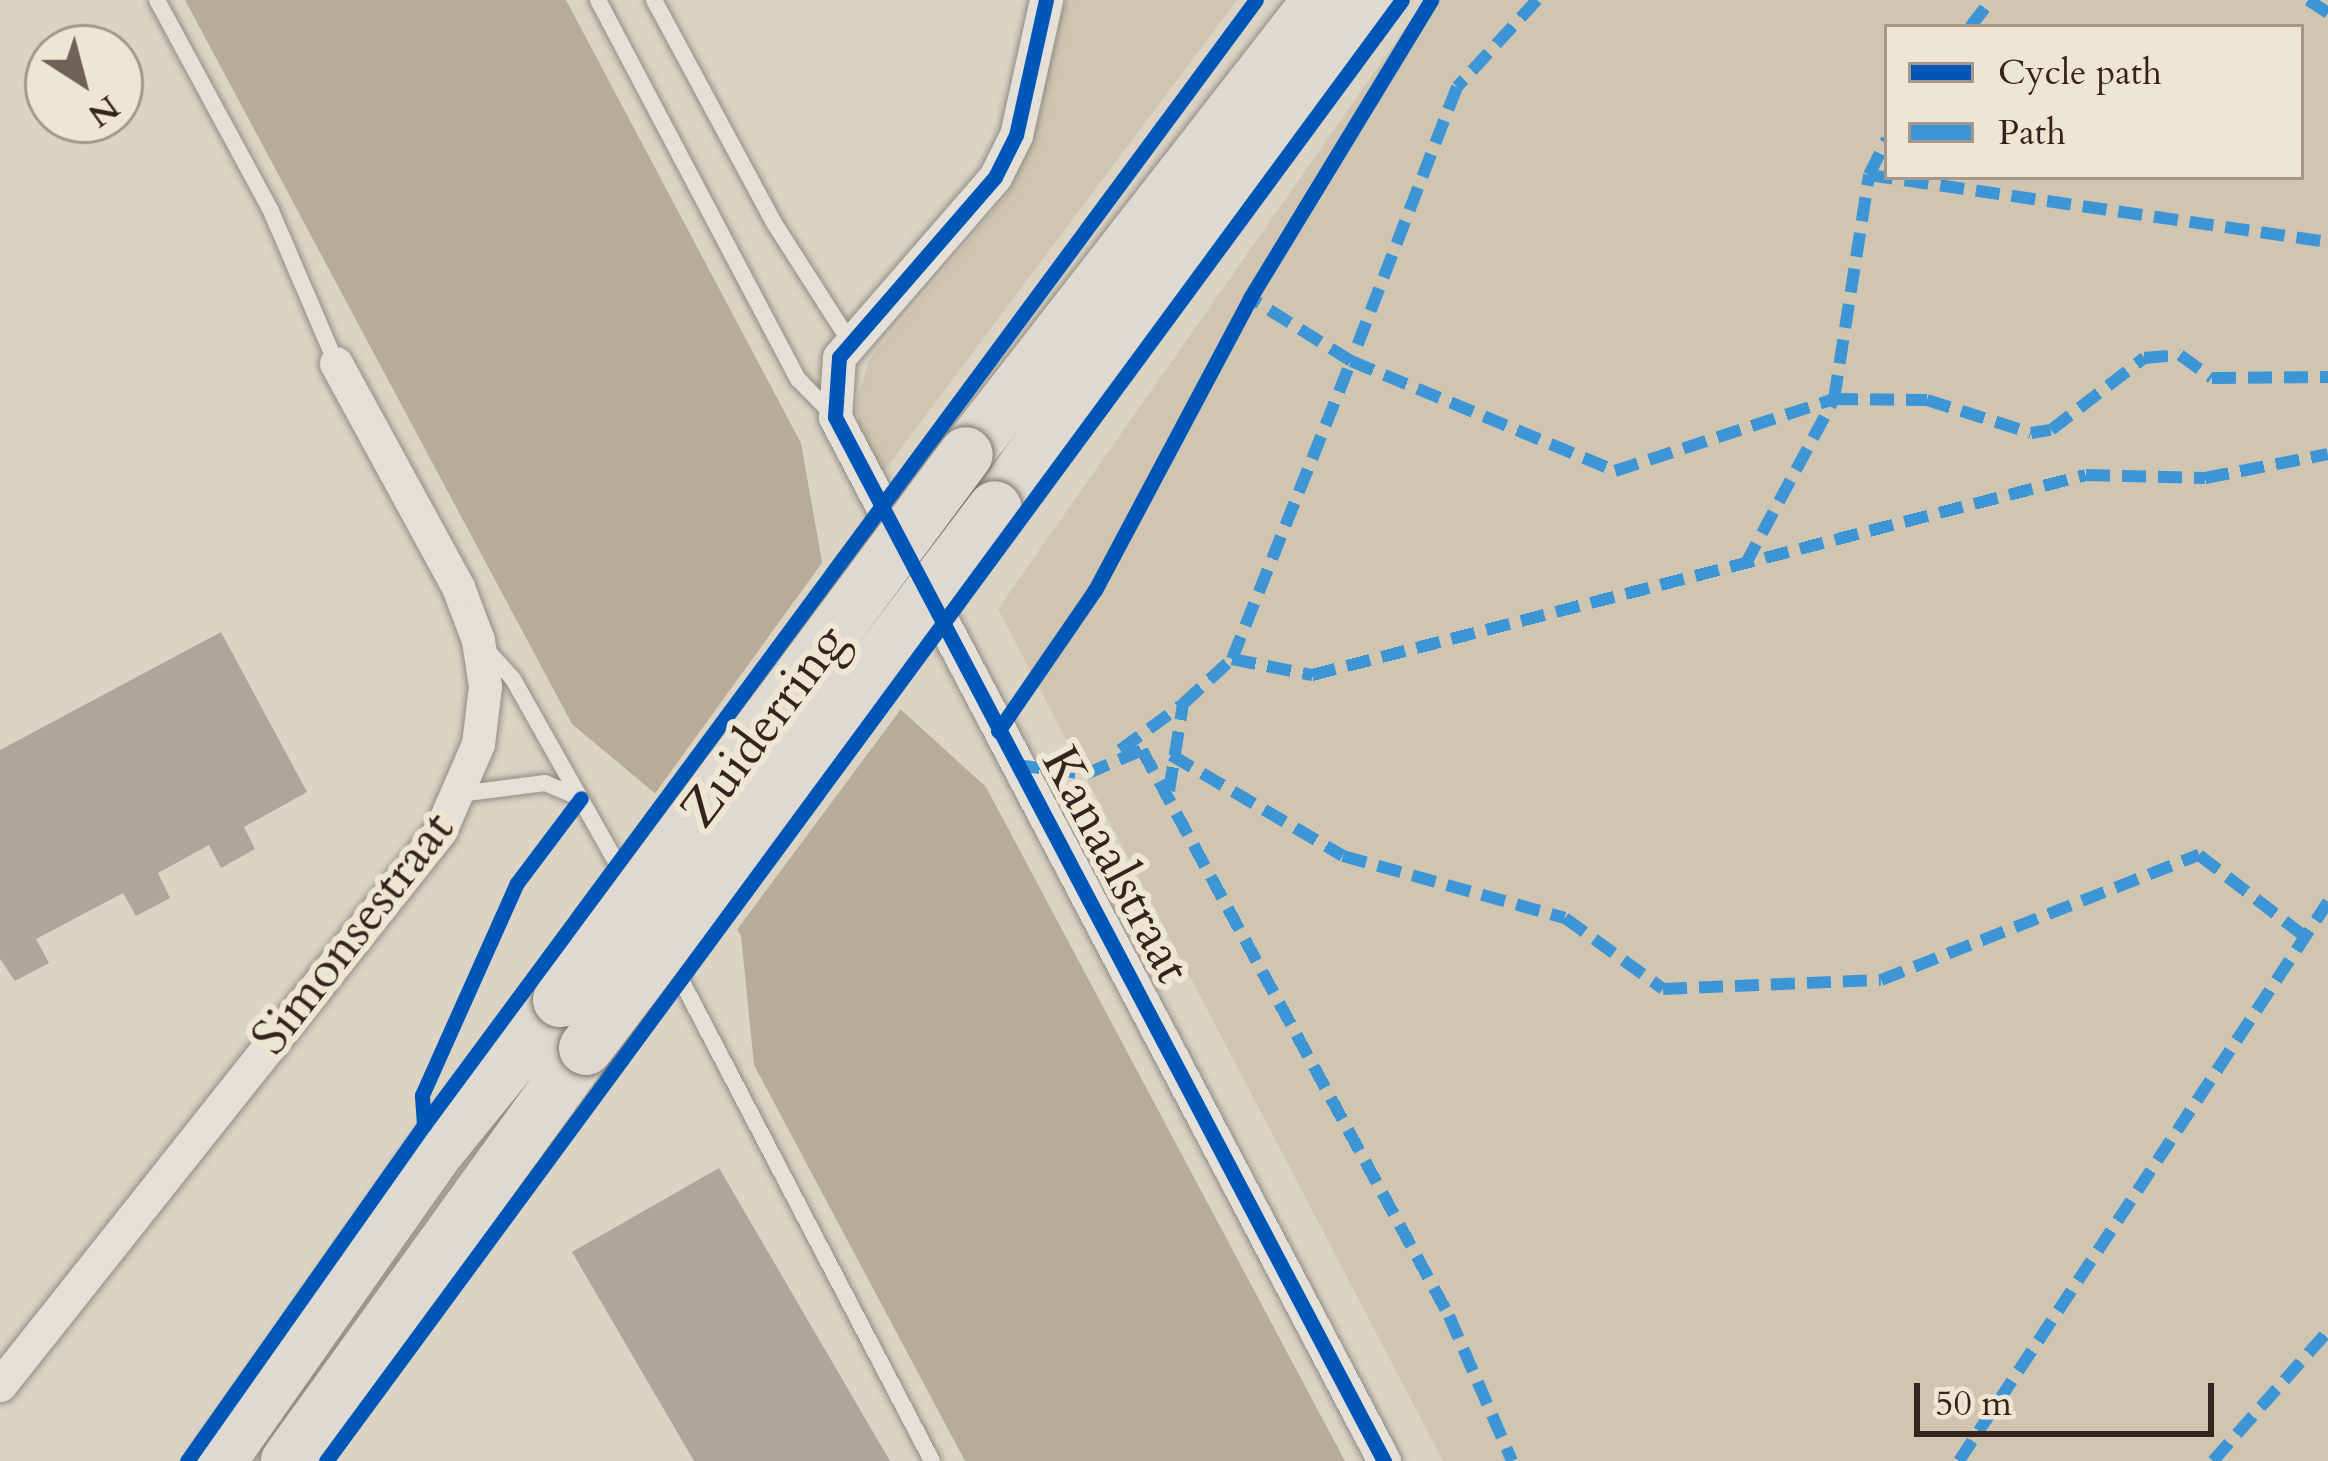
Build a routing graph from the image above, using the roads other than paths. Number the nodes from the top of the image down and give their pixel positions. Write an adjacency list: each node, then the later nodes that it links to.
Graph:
1 (157, 0): 8 (lane)
2 (598, 0): 9 (lane)
3 (654, 0): 7 (lane)
4 (1046, 0): 7 (street)
5 (1320, 0): 14 (highway, Zuiderring, bridge)
6 (1366, 0): 15 (highway, Zuiderring, bridge)
7 (850, 342): 9 (street)
8 (336, 363): 10 (street, Simonsestraat)
9 (835, 417): 17 (street, Kanaalstraat)
10 (478, 640): 11 (street, Simonsestraat); 12 (lane)
11 (459, 794): 12 (lane); 13 (street, Simonsestraat)
12 (581, 798): 16 (lane)
13 (0, 1385)
14 (219, 1461)
15 (288, 1461)
16 (932, 1461)
17 (1384, 1461)

